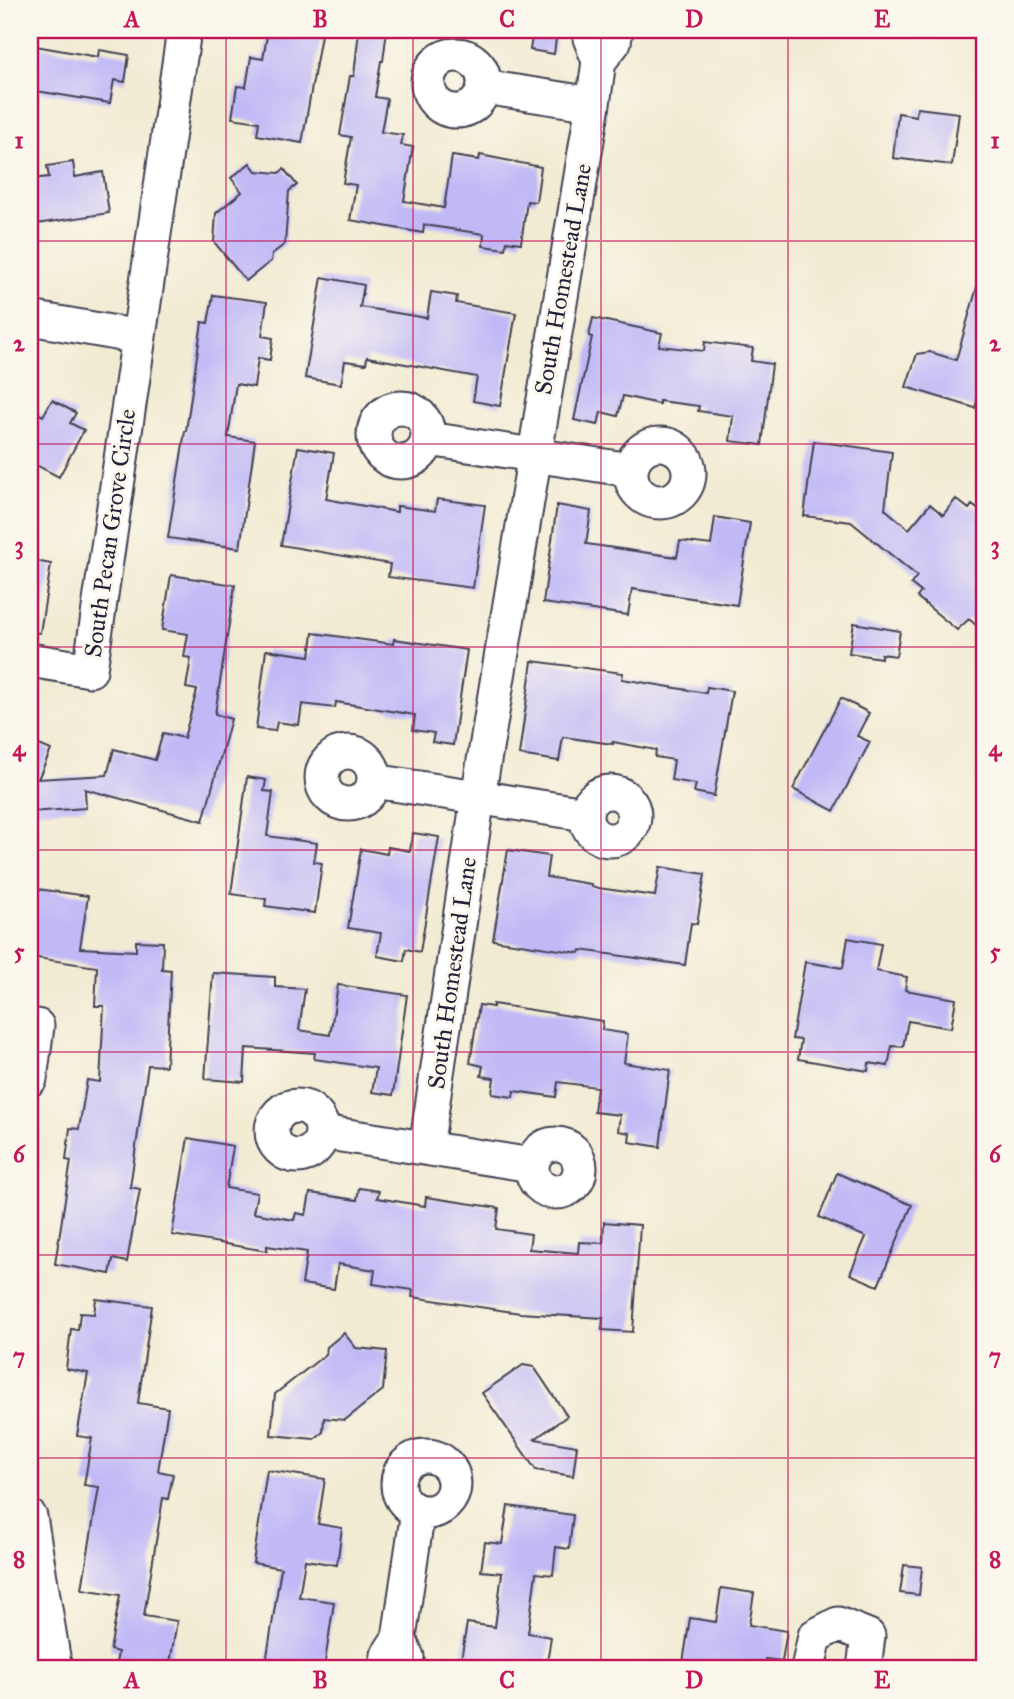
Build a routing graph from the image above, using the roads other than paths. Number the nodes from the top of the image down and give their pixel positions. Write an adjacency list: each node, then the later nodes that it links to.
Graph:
1 (184, 30): 7 (street, South Pecan Grove Circle)
2 (616, 30): 3 (street, South Homestead Lane)
3 (595, 46): 5 (street, South Homestead Lane)
4 (484, 87): 5 (street)
5 (593, 104): 9 (street, South Homestead Lane)
6 (30, 318): 7 (street)
7 (139, 337): 11 (street, South Pecan Grove Circle)
8 (429, 439): 9 (street)
9 (533, 455): 10 (street); 13 (street, South Homestead Lane)
10 (631, 470)
11 (30, 660)
12 (374, 781): 13 (street)
13 (478, 797): 14 (street); 18 (street, South Homestead Lane)
14 (585, 814)
15 (33, 1026): 16 (street)
16 (30, 1079)
17 (322, 1132): 18 (street)
18 (426, 1148): 19 (street)
19 (532, 1165)
20 (418, 1511): 22 (street)
21 (30, 1517): 23 (street)
22 (402, 1654): 24 (street)
23 (55, 1669)
24 (386, 1669)
25 (808, 1669): 26 (street)
26 (864, 1669)

